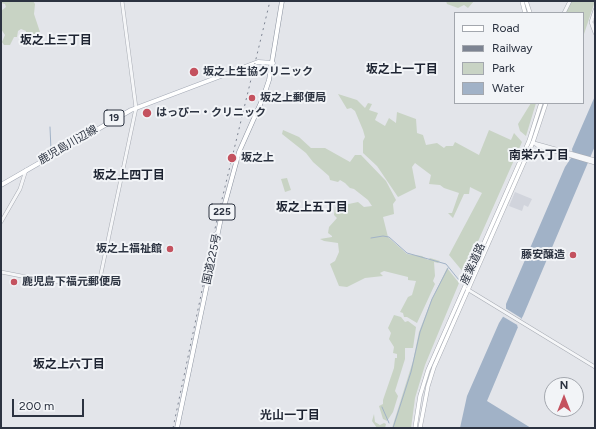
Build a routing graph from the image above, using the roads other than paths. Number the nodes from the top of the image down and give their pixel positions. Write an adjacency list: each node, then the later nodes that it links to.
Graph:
1 (122, 1): 16 (street)
2 (282, 1): 13 (main road, 国道225号 / 225)
3 (522, 1): 7 (main road)
4 (526, 1): 8 (main road)
5 (570, 1): 9 (street)
6 (595, 10): 12 (street)
7 (525, 12)
8 (530, 12)
9 (564, 12)
10 (595, 20): 11 (street)
11 (595, 24)
12 (595, 33)
13 (273, 63): 16 (main road, 鹿児島川辺線 / 19); 28 (main road, 国道225号 / 225)
14 (541, 104): 25 (main road, 産業道路)
15 (546, 104): 17 (main road, 産業道路)
16 (136, 108): 21 (main road, 鹿児島川辺線 / 19); 24 (street)
17 (533, 142): 18 (street); 26 (main road, 産業道路)
18 (589, 160): 19 (street); 20 (street)
19 (595, 160)
20 (595, 164)
21 (26, 170): 22 (main road, 鹿児島川辺線 / 19); 23 (street)
22 (1, 185)
23 (1, 222)
24 (1, 272)
25 (464, 283): 26 (street); 29 (main road, 産業道路)
26 (468, 290): 27 (street); 30 (main road, 産業道路)
27 (595, 367)
28 (177, 428)
29 (415, 428)
30 (420, 428)

